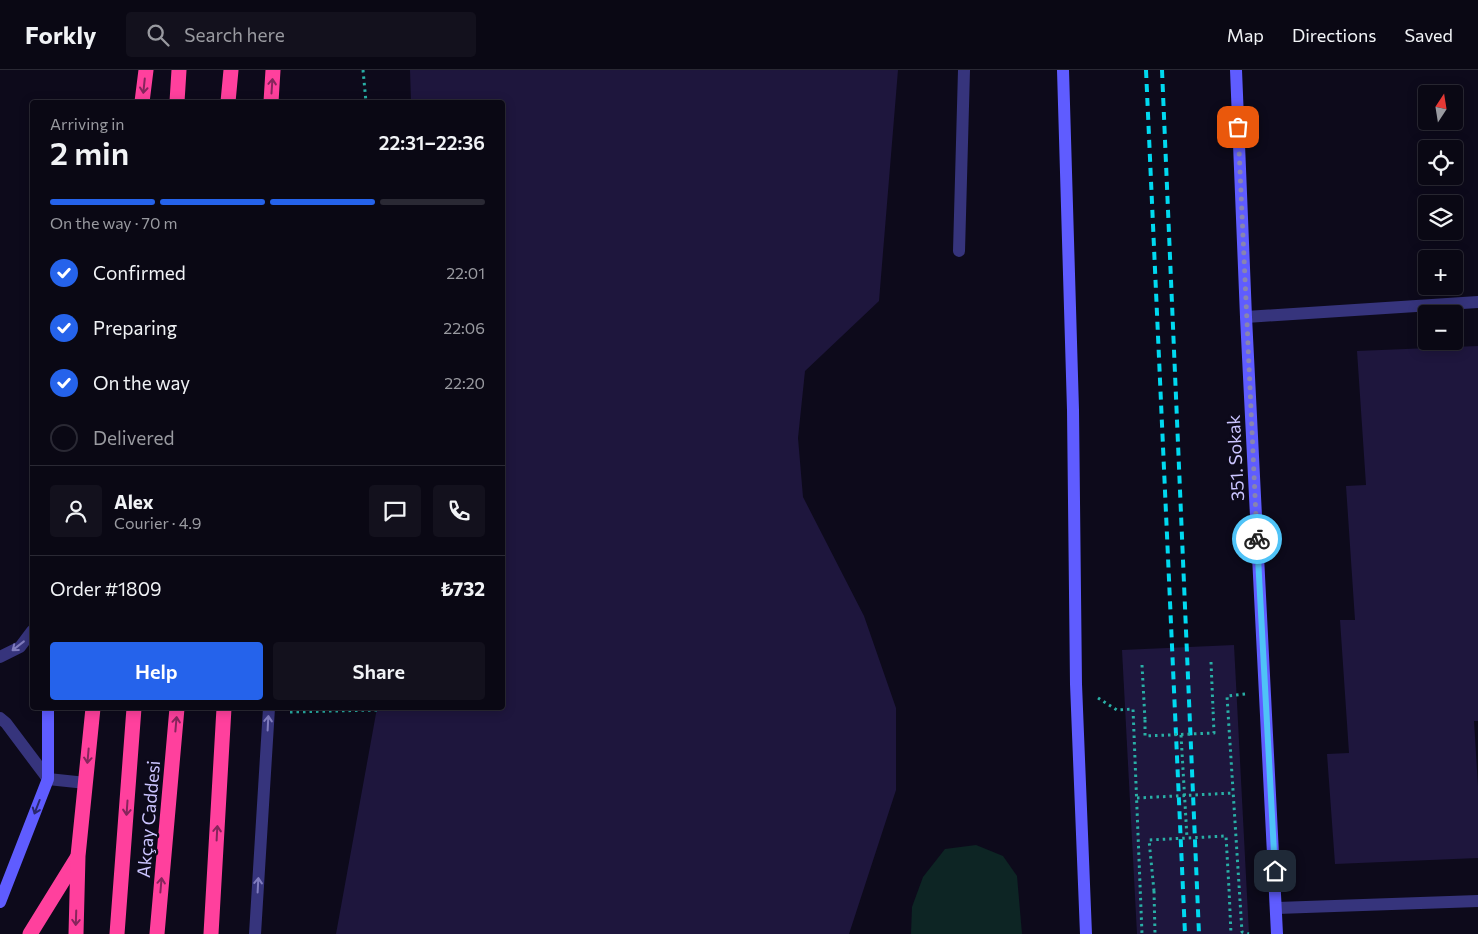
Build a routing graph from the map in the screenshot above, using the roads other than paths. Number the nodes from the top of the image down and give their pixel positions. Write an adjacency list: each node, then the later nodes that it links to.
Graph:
1 (146, 70): 8 (highway, one-way to 8)
2 (179, 70): 9 (highway)
3 (231, 70): 10 (highway)
4 (273, 70): 11 (highway, one-way to 4)
5 (964, 70): 12 (street)
6 (1063, 70): 36 (street)
7 (1236, 70): 14 (street, 351. Sokak)
8 (142, 100)
9 (178, 100)
10 (228, 100)
11 (270, 100)
12 (959, 251)
13 (1478, 302): 14 (street)
14 (1246, 317): 29 (street, 351. Sokak)
15 (30, 634): 16 (street, one-way to 16)
16 (0, 657)
17 (48, 710): 24 (street)
18 (93, 710): 25 (highway, one-way to 25)
19 (134, 710): 32 (highway, Akçay Caddesi, one-way to 32)
20 (177, 710): 33 (highway, Akçay Caddesi, one-way to 20)
21 (224, 710): 34 (highway, one-way to 21)
22 (268, 710): 35 (street, one-way to 22)
23 (0, 718): 24 (street)
24 (48, 779): 25 (street); 27 (street, one-way to 27)
25 (86, 783): 26 (highway)
26 (78, 856): 30 (highway); 31 (highway, one-way to 31)
27 (0, 902)
28 (1478, 902): 29 (street)
29 (1276, 908): 37 (street, 351. Sokak)
30 (30, 934)
31 (76, 934)
32 (117, 934)
33 (157, 934)
34 (210, 934)
35 (255, 934)
36 (1086, 934)
37 (1277, 934)

